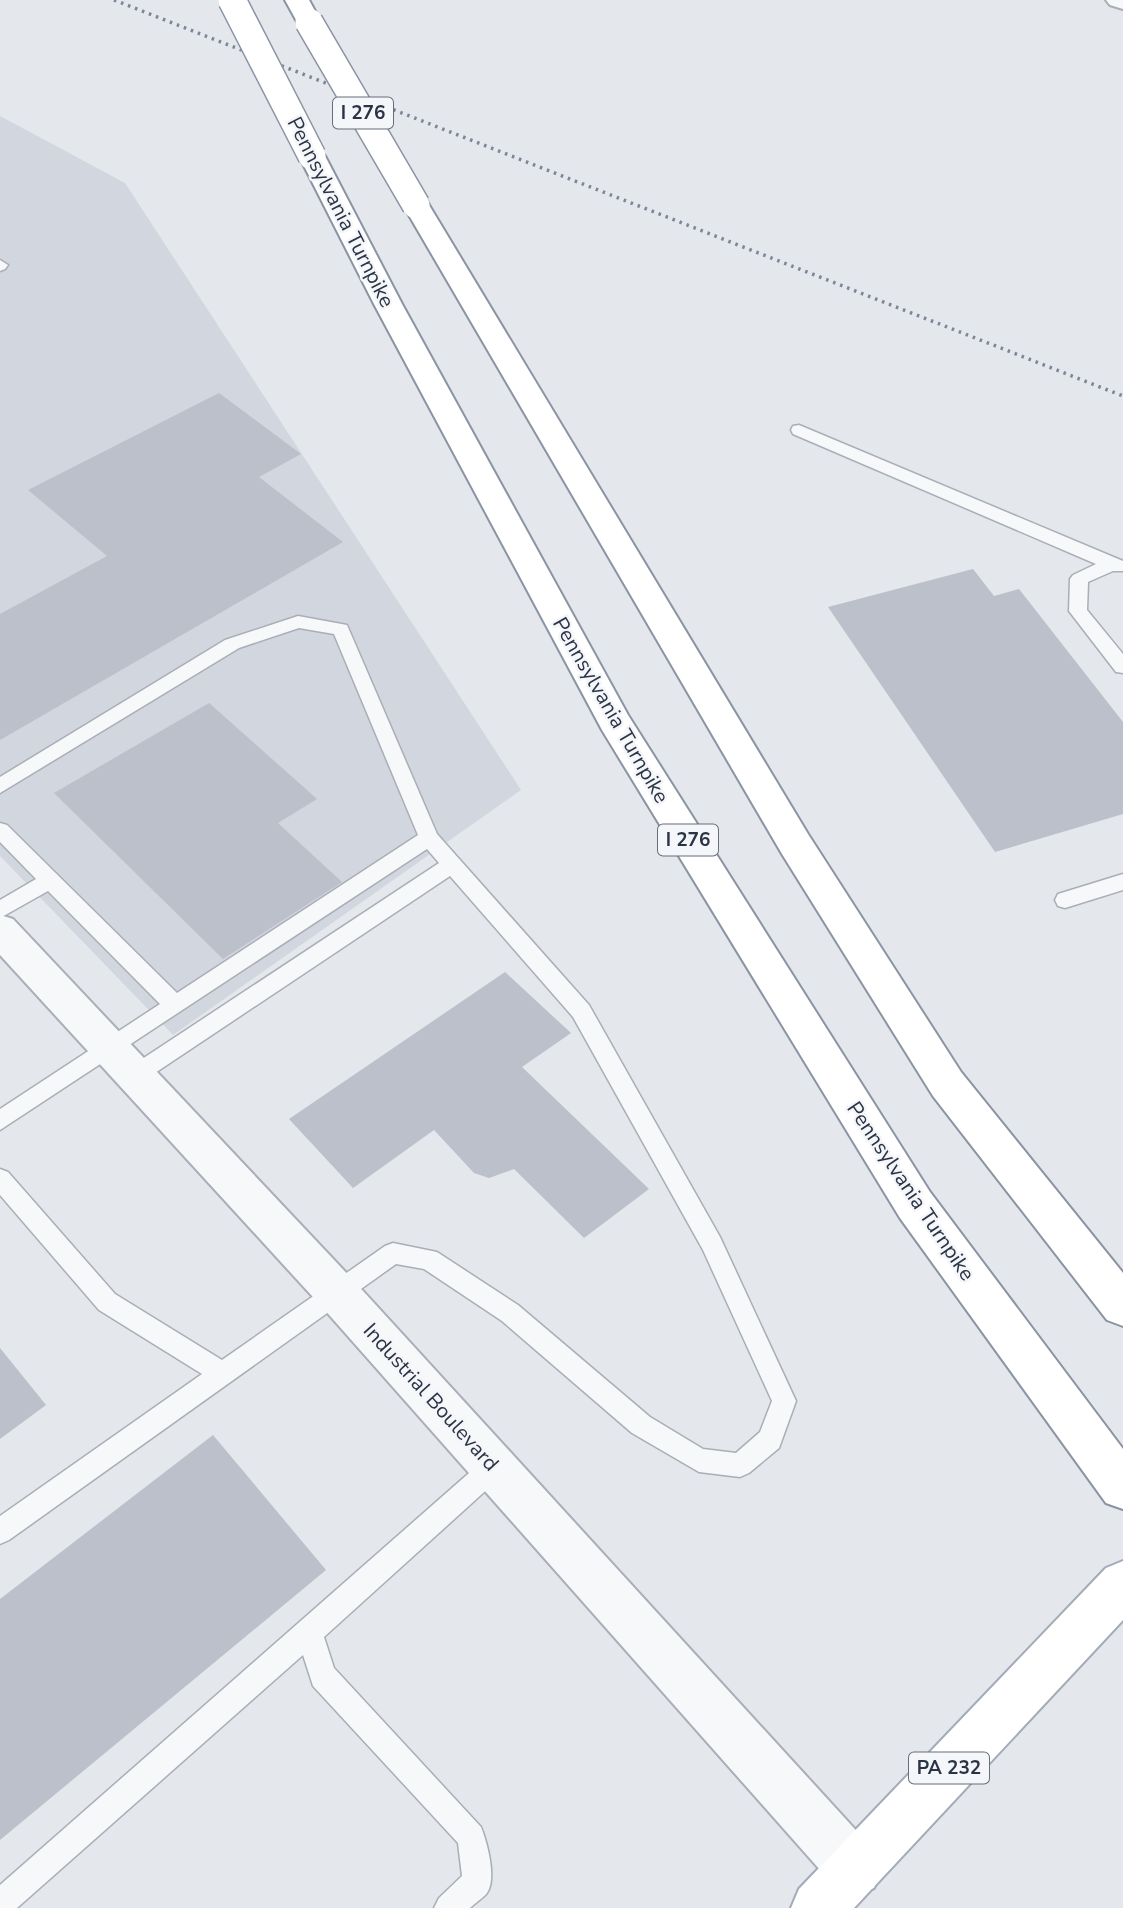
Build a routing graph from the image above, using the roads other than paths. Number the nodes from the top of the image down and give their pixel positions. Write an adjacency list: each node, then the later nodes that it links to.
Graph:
1 (232, 0): 25 (main road, Pennsylvania Turnpike / I 276, bridge)
2 (1118, 0): 3 (street)
3 (1123, 2)
4 (303, 11): 22 (main road, I 276, bridge)
5 (799, 430): 6 (lane)
6 (1118, 566): 7 (lane)
7 (1123, 667)
8 (0, 786): 10 (lane)
9 (0, 830): 12 (lane)
10 (429, 838): 11 (lane); 17 (lane)
11 (452, 864): 18 (lane); 21 (lane)
12 (50, 880): 15 (lane); 17 (lane)
13 (1123, 882): 14 (lane)
14 (1066, 900)
15 (0, 910)
16 (0, 930): 18 (street, Industrial Boulevard)
17 (176, 1005): 18 (lane)
18 (122, 1061): 19 (lane); 21 (street, Industrial Boulevard)
19 (0, 1121)
20 (0, 1179): 23 (lane)
21 (338, 1294): 23 (lane); 24 (street, Industrial Boulevard)
22 (1123, 1306)
23 (224, 1374): 26 (lane)
24 (494, 1467): 28 (lane); 29 (street, Industrial Boulevard)
25 (1123, 1488)
26 (0, 1531)
27 (1123, 1585): 29 (main road, PA 232)
28 (309, 1632): 30 (lane); 31 (lane)
29 (855, 1869): 32 (main road, PA 232)
30 (0, 1905)
31 (449, 1908)
32 (818, 1908)

